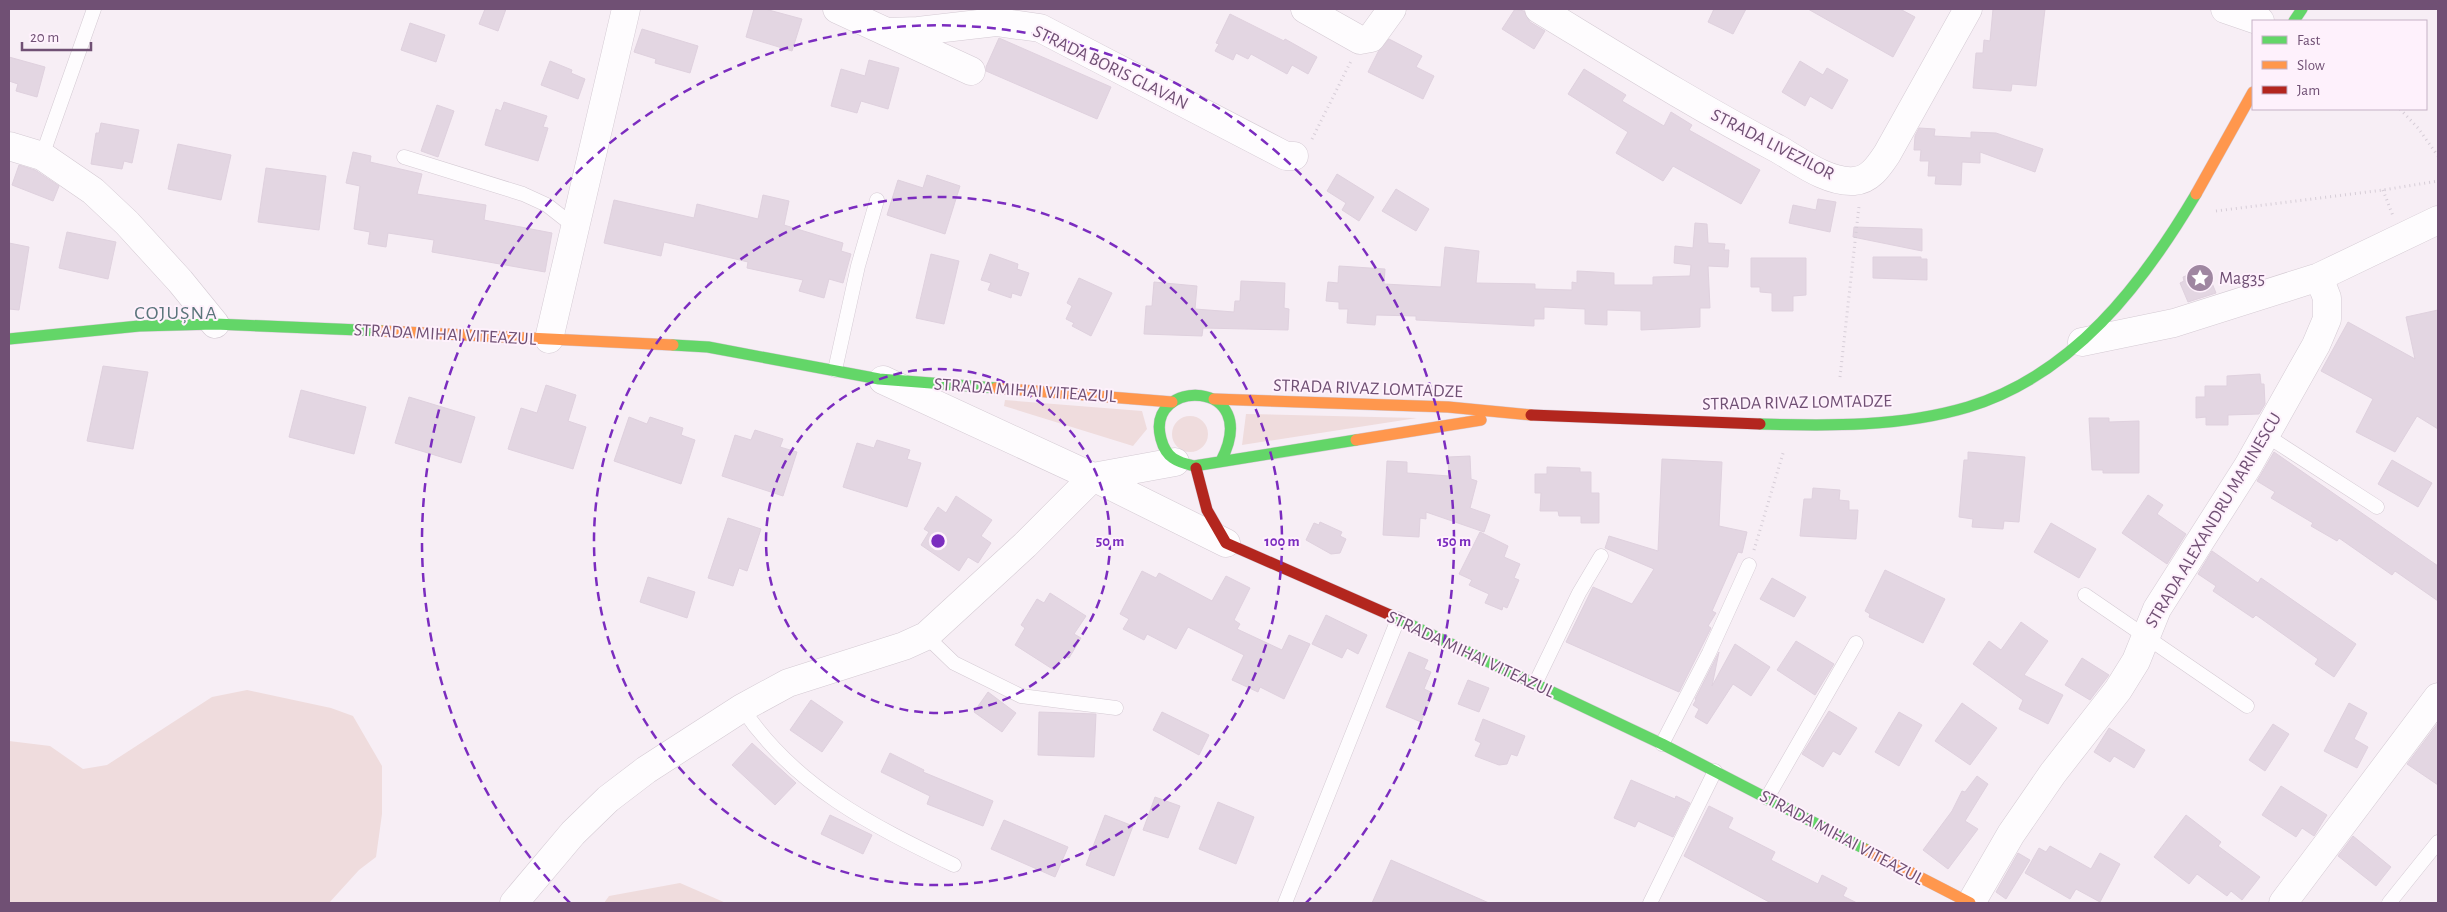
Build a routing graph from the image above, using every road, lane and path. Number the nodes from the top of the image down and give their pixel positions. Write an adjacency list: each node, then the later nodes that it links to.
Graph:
1 (94, 9): 18 (lane)
2 (626, 9): 27 (street)
3 (837, 9): 12 (street, STRADA BORIS GLAVAN)
4 (1305, 9): 13 (street)
5 (1392, 9): 13 (street)
6 (1540, 9): 23 (street, STRADA LIVEZILOR)
7 (1968, 9): 23 (street, STRADA LIVEZILOR)
8 (2225, 9): 10 (street)
9 (2302, 9): 11 (street)
10 (2257, 20)
11 (2295, 20)
12 (888, 32): 14 (street, STRADA BORIS GLAVAN); 19 (street, STRADA BORIS GLAVAN)
13 (1360, 40): 19 (path)
14 (971, 72)
15 (2252, 94): 25 (street, STRADA RIVAZ LOMTADZE)
16 (2401, 110): 20 (path)
17 (9, 146): 18 (street)
18 (42, 156): 29 (street)
19 (1294, 156)
20 (2438, 156)
21 (404, 157): 27 (lane)
22 (2438, 180): 25 (path)
23 (1854, 181): 34 (path)
24 (877, 200): 33 (lane)
25 (2185, 214): 32 (street, STRADA RIVAZ LOMTADZE)
26 (2438, 220): 28 (street)
27 (575, 227): 31 (street)
28 (2318, 277): 32 (street); 40 (street, STRADA ALEXANDRU MARINESCU)
29 (214, 324): 30 (street, STRADA MIHAI VITEAZUL); 31 (street, STRADA MIHAI VITEAZUL)
30 (9, 339)
31 (549, 339): 33 (street, STRADA MIHAI VITEAZUL)
32 (2082, 342): 39 (street, STRADA RIVAZ LOMTADZE)
33 (835, 370): 35 (street, STRADA MIHAI VITEAZUL)
34 (1840, 377)
35 (879, 379): 37 (street, STRADA MIHAI VITEAZUL); 43 (street, STRADA MIHAI VITEAZUL)
36 (1214, 399): 37 (street); 38 (street, STRADA RIVAZ LOMTADZE); 41 (street)
37 (1172, 402): 42 (street)
38 (1520, 414): 39 (street, STRADA RIVAZ LOMTADZE); 41 (street, STRADA RIVAZ LOMTADZE)
39 (1792, 424): 47 (path)
40 (2264, 434): 44 (lane); 51 (street, STRADA ALEXANDRU MARINESCU)
41 (1221, 461): 42 (street)
42 (1186, 465): 43 (street); 45 (street)
43 (1093, 477): 45 (street, STRADA MIHAI VITEAZUL); 50 (street)
44 (2378, 507)
45 (1226, 543): 49 (street, STRADA MIHAI VITEAZUL)
46 (1601, 556): 53 (lane)
47 (1749, 564): 58 (lane)
48 (2085, 596): 51 (lane)
49 (1398, 619): 53 (street, STRADA MIHAI VITEAZUL); 64 (lane)
50 (926, 636): 56 (street); 57 (lane)
51 (2145, 637): 55 (lane); 66 (street, STRADA ALEXANDRU MARINESCU)
52 (1856, 643): 60 (lane)
53 (1535, 684): 58 (street, STRADA MIHAI VITEAZUL)
54 (2438, 697): 67 (street)
55 (2247, 706)
56 (742, 708): 62 (lane); 63 (street)
57 (1116, 708)
58 (1662, 744): 59 (street, STRADA MIHAI VITEAZUL)
59 (1715, 771): 60 (street, STRADA MIHAI VITEAZUL); 65 (lane)
60 (1767, 798): 66 (street, STRADA MIHAI VITEAZUL)
61 (2438, 842): 68 (lane)
62 (954, 865)
63 (514, 903)
64 (1285, 903)
65 (1650, 903)
66 (1970, 903)
67 (2283, 903)
68 (2388, 903)

